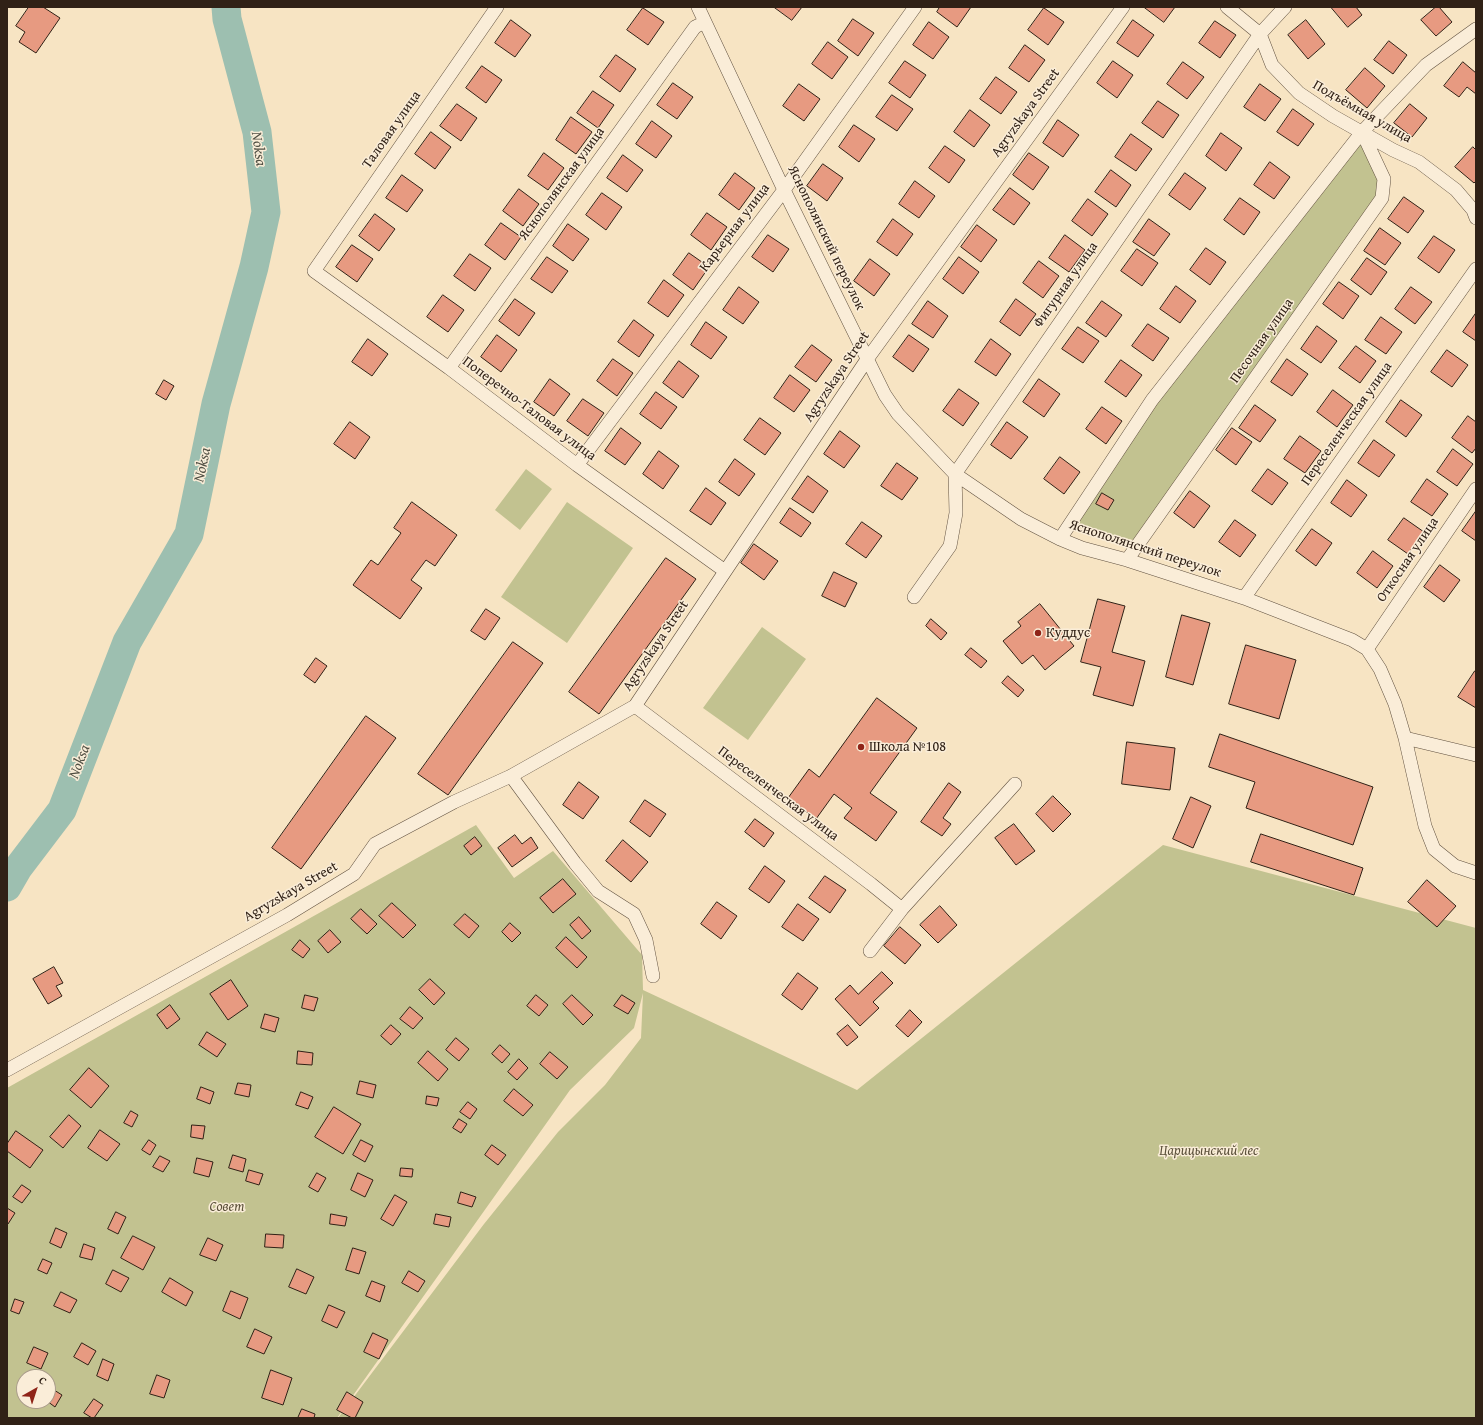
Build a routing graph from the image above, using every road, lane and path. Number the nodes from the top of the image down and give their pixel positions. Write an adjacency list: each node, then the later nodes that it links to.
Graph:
1 (497, 7): 14 (street, Таловая улица)
2 (698, 7): 7 (street, Яснополянский переулок)
3 (915, 7): 11 (street, Карьерная улица)
4 (1123, 7): 15 (street, Agryzskaya Street)
5 (1227, 7): 9 (street)
6 (1286, 7): 9 (street, Фигурная улица)
7 (705, 22): 11 (street, Яснополянский переулок); 16 (street, Яснополянская улица)
8 (1476, 29): 10 (street)
9 (1260, 34): 10 (street, Подъёмная улица); 18 (street, Фигурная улица)
10 (1362, 132): 12 (street, Подъёмная улица); 20 (street); 21 (street, Песочная улица)
11 (784, 190): 15 (street, Яснополянский переулок); 17 (street, Карьерная улица)
12 (1475, 212)
13 (1476, 269): 24 (street, Переселенческая улица)
14 (314, 271): 16 (street, Поперечно-Таловая улица)
15 (868, 358): 18 (street, Яснополянский переулок); 22 (street, Agryzskaya Street)
16 (448, 368): 17 (street, Поперечно-Таловая улица)
17 (577, 465): 22 (street, Поперечно-Таловая улица)
18 (955, 474): 20 (street, Яснополянский переулок); 23 (street)
19 (1476, 489): 25 (street, Откосная улица)
20 (1060, 539): 21 (street, Яснополянский переулок)
21 (1128, 560): 24 (street, Яснополянский переулок)
22 (725, 571): 26 (street, Agryzskaya Street)
23 (914, 597)
24 (1244, 598): 25 (street, Яснополянский переулок)
25 (1367, 649): 27 (street, Яснополянский переулок)
26 (635, 706): 29 (street, Agryzskaya Street); 32 (street, Переселенческая улица)
27 (1405, 738): 28 (street); 31 (street, Яснополянский переулок)
28 (1476, 755)
29 (511, 776): 34 (street); 35 (street, Agryzskaya Street)
30 (1016, 784): 32 (street)
31 (1476, 873)
32 (902, 909): 33 (street)
33 (870, 951)
34 (653, 976)
35 (7, 1070)

